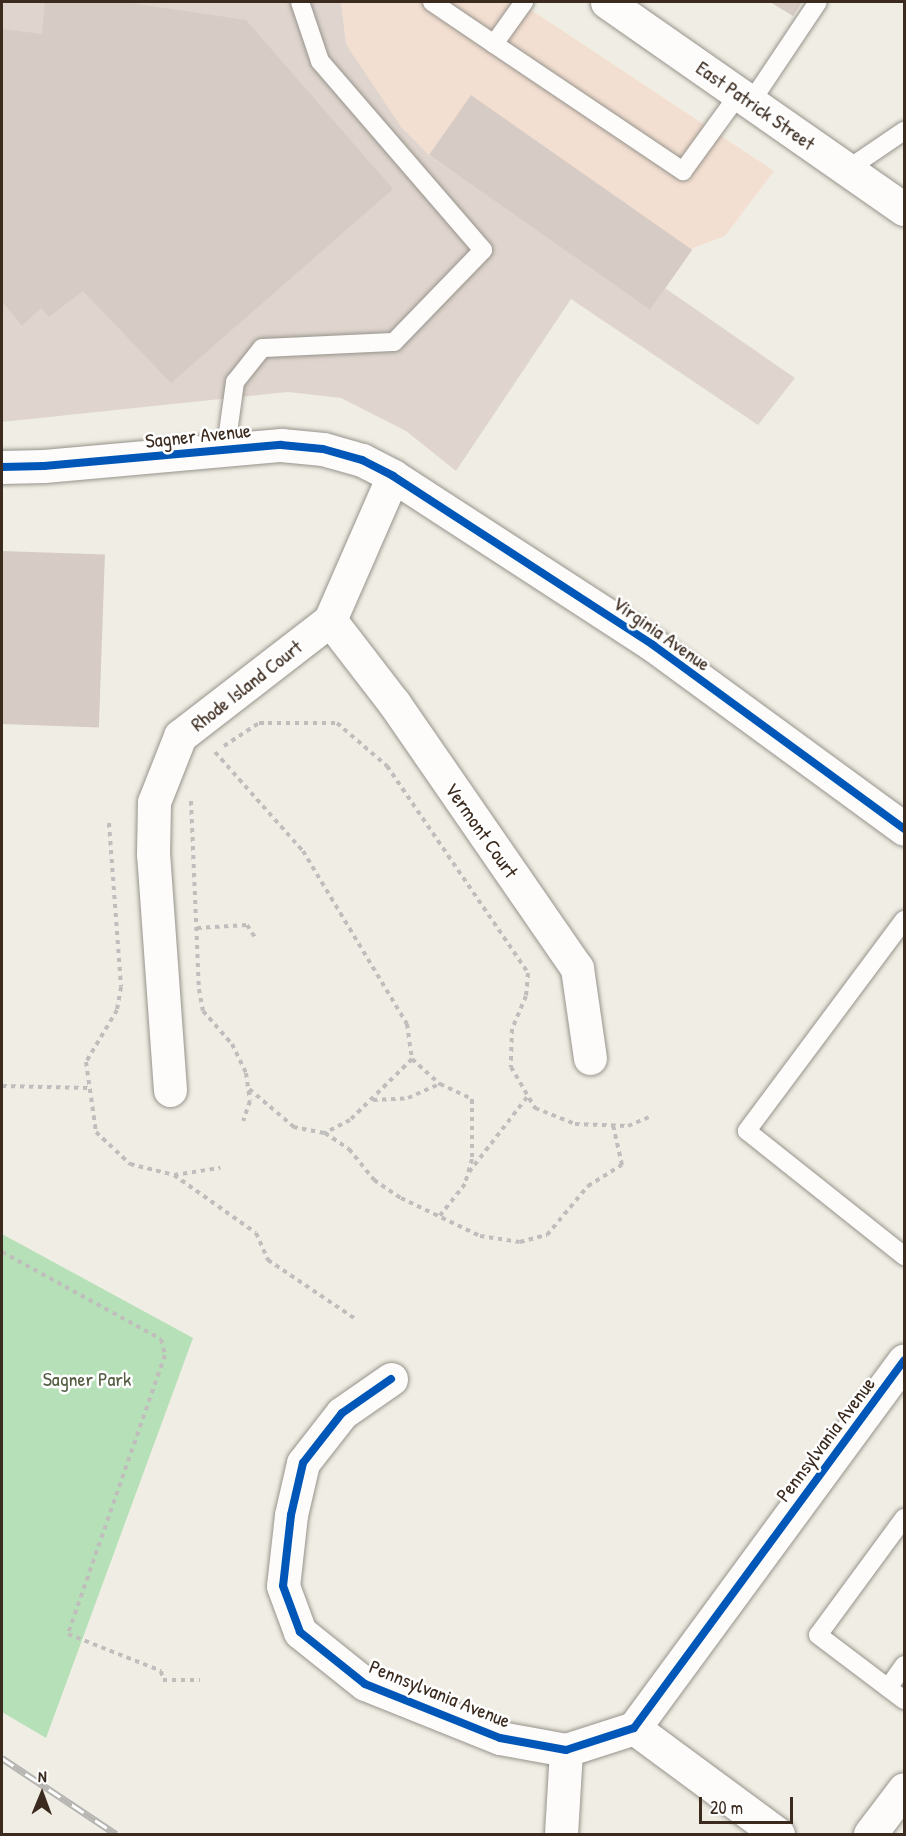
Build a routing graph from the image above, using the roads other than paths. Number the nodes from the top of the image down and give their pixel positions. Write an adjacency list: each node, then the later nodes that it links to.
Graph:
1 (300, 2): 11 (lane)
2 (432, 2): 6 (lane)
3 (524, 2): 6 (lane)
4 (607, 2): 7 (street, East Patrick Street)
5 (818, 2): 7 (lane)
6 (494, 44): 7 (lane)
7 (745, 98): 9 (street, East Patrick Street)
8 (904, 131): 9 (lane)
9 (848, 169): 10 (street, East Patrick Street)
10 (904, 209)
11 (226, 447): 12 (street, Sagner Avenue); 13 (street, Sagner Avenue)
12 (2, 467)
13 (393, 476): 14 (street, Rhode Island Court); 15 (street, Virginia Avenue)
14 (330, 620): 17 (street, Vermont Court); 18 (street, Rhode Island Court)
15 (904, 829)
16 (904, 920): 19 (lane)
17 (590, 1058)
18 (170, 1090)
19 (904, 1256)
20 (904, 1360): 26 (street, Pennsylvania Avenue)
21 (391, 1379): 27 (street, Pennsylvania Avenue)
22 (904, 1518): 24 (lane)
23 (904, 1665): 24 (lane)
24 (888, 1688): 25 (lane)
25 (904, 1700)
26 (634, 1728): 27 (street, Pennsylvania Avenue); 30 (street)
27 (566, 1750): 29 (street)
28 (904, 1789): 31 (street)
29 (561, 1834)
30 (778, 1834)
31 (870, 1834)

